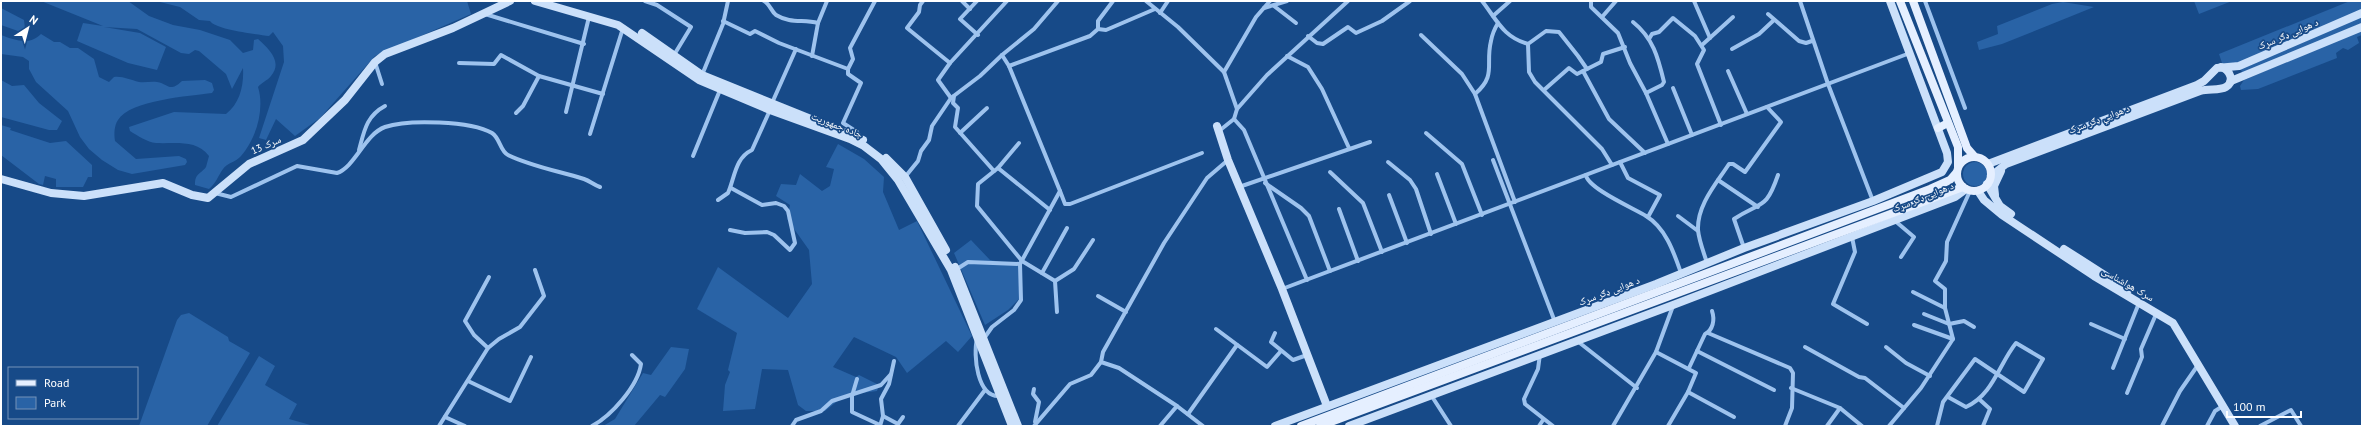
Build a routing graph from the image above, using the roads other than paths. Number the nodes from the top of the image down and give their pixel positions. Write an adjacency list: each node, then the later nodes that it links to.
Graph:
1 (510, 1): 37 (main road, سرک 13)
2 (535, 1): 40 (main road, جاده جمهوریت)
3 (552, 1): 40 (main road, جاده جمهوریت)
4 (646, 1): 67 (street)
5 (728, 1): 46 (street)
6 (764, 1): 49 (street)
7 (827, 1): 49 (street)
8 (875, 1): 76 (street)
9 (915, 1): 32 (street)
10 (923, 1): 32 (street)
11 (962, 1): 35 (street)
12 (977, 1): 35 (street)
13 (1007, 1): 54 (street)
14 (1058, 1): 68 (street)
15 (1113, 1): 53 (street)
16 (1146, 1): 36 (street)
17 (1168, 1): 38 (street)
18 (1270, 1): 34 (street)
19 (1287, 1): 33 (street)
20 (1348, 1): 56 (street)
21 (1410, 1): 56 (street)
22 (1482, 1): 42 (street)
23 (1510, 1): 42 (street)
24 (1592, 1): 43 (street)
25 (1616, 1): 43 (street)
26 (1694, 1): 57 (street)
27 (1800, 1): 59 (street)
28 (1890, 1): 66 (main road)
29 (1900, 1): 105 (main road, د هوایی ډګر سړک)
30 (1913, 1): 122 (main road)
31 (1925, 1): 99 (street)
32 (920, 5): 73 (street)
33 (1274, 6): 34 (street); 50 (street)
34 (1264, 8): 79 (street)
35 (970, 9): 54 (street)
36 (1155, 9): 38 (street); 53 (street)
37 (480, 13): 60 (street); 71 (main road, سرک 13)
38 (1160, 13): 79 (street)
39 (2362, 13): 75 (main road, د هوایی ډګر سړک)
40 (589, 14): 52 (main road, جاده جمهوریت); 60 (street); 67 (main road, جاده جمهوریت)
41 (1768, 14): 45 (street)
42 (1493, 16): 47 (street)
43 (1602, 17): 63 (street)
44 (1732, 17): 57 (street)
45 (1774, 20): 59 (street); 65 (street)
46 (723, 21): 64 (street); 81 (street)
47 (1498, 22): 61 (street); 93 (street)
48 (1633, 22): 58 (street)
49 (818, 23): 69 (street)
50 (1296, 23)
51 (2362, 27): 83 (main road)
52 (623, 28): 89 (main road, جاده جمهوریت); 92 (street)
53 (1098, 29): 74 (street)
54 (978, 35): 73 (street)
55 (1421, 35): 93 (street)
56 (1308, 36): 70 (street)
57 (1710, 38): 62 (street)
58 (1649, 39): 62 (street); 91 (street)
59 (1812, 41): 85 (street)
60 (584, 44): 86 (street)
61 (1528, 44): 77 (street); 90 (street)
62 (1702, 45): 106 (street)
63 (1625, 47): 77 (street); 91 (street)
64 (796, 49): 69 (street); 96 (street)
65 (1732, 49)
66 (1910, 53): 85 (street); 107 (main road)
67 (674, 55): 81 (main road, جاده جمهوریت)
68 (1002, 55): 74 (street); 94 (street)
69 (812, 56): 76 (street)
70 (1287, 56): 100 (street); 117 (street)
71 (375, 62): 84 (street); 147 (main road, سرک 13)
72 (459, 63): 82 (street)
73 (950, 63): 94 (street)
74 (1009, 66): 148 (street)
75 (2221, 67): 80 (main road); 83 (main road)
76 (848, 69): 113 (street)
77 (1585, 70): 90 (street); 120 (street)
78 (1728, 71): 103 (street)
79 (1224, 72): 100 (street)
80 (2211, 72): 88 (main road); 128 (main road, د هوايي ډګر سړک)
81 (702, 75): 96 (main road, جاده جمهوریت)
82 (539, 76): 86 (street); 102 (street)
83 (2231, 81): 88 (main road)
84 (382, 84)
85 (1828, 84): 97 (street); 152 (street)
86 (572, 86): 92 (street); 101 (street)
87 (1673, 88): 112 (street)
88 (2217, 88): 123 (main road, د هوايي ډګر سړک)
89 (720, 90): 96 (main road, جاده جمهوریت); 121 (street)
90 (1544, 90): 129 (street)
91 (1646, 93): 116 (street)
92 (602, 94): 111 (street)
93 (1475, 94): 153 (street)
94 (952, 97): 109 (street); 138 (street)
95 (385, 106): 118 (street)
96 (771, 107): 113 (main road, جاده جمهوریت); 145 (street); 204 (main road, جاده جمهوریت)
97 (1767, 107): 103 (street); 140 (street)
98 (987, 108): 109 (street)
99 (1965, 108)
100 (1237, 109): 104 (street)
101 (566, 112)
102 (516, 113)
103 (1747, 114): 106 (street)
104 (1234, 119): 108 (street); 141 (street)
105 (1948, 123): 107 (main road); 131 (main road, د هوایی ډګر سړک)
106 (1721, 125): 112 (street)
107 (1938, 128): 152 (main road, د هوایی ډګر سړک)
108 (1218, 129): 124 (main road)
109 (960, 133): 132 (street)
110 (1426, 133): 158 (street)
111 (590, 134)
112 (1692, 135): 116 (street)
113 (862, 139): 138 (main road, جاده جمهوریت)
114 (1370, 142): 117 (street)
115 (1019, 143): 130 (street)
116 (1668, 144): 120 (street)
117 (1349, 148): 141 (street)
118 (359, 151): 143 (street); 147 (street)
119 (1202, 153): 148 (street)
120 (1645, 153): 127 (street)
121 (693, 156)
122 (1974, 156): 128 (main road); 131 (main road)
123 (2028, 156): 137 (main road, د هوايي ډګر سړک); 151 (main road)
124 (1228, 160): 144 (main road); 192 (street)
125 (1493, 160): 154 (street)
126 (1388, 162): 166 (street)
127 (1620, 162): 129 (street); 160 (street)
128 (1988, 164): 137 (main road)
129 (1612, 165): 135 (street)
130 (998, 168): 132 (street); 157 (street)
131 (1957, 170): 146 (main road); 264 (main road)
132 (994, 171): 174 (street)
133 (1330, 172): 171 (street)
134 (1437, 174): 162 (street)
135 (1586, 175): 153 (street); 160 (street)
136 (1778, 175): 155 (street)
137 (1991, 176): 142 (main road)
138 (905, 177): 176 (main road, جاده جمهوریت)
139 (1, 179): 147 (main road, سرک 13)
140 (1718, 180): 155 (street); 165 (street)
141 (1264, 181): 144 (street); 178 (street); 182 (street)
142 (1987, 184): 146 (main road); 151 (main road)
143 (600, 187)
144 (1239, 187): 184 (main road)
145 (731, 188): 150 (street); 164 (street)
146 (1969, 189): 161 (main road, د هوایی ډګر سړک); 187 (main road, سرک هواشناسی); 189 (street); 265 (main road)
147 (214, 192)
148 (1060, 192): 157 (street)
149 (1389, 196): 169 (street)
150 (718, 200)
151 (1996, 200): 187 (main road)
152 (1873, 201): 170 (main road, د هوایی ډګر سړک)
153 (1515, 202): 154 (street)
154 (1510, 204): 158 (street); 195 (street)
155 (1758, 207): 170 (street)
156 (1339, 209): 173 (street)
157 (1050, 210): 174 (street)
158 (1482, 215): 162 (street)
159 (1678, 216): 165 (street)
160 (1648, 217): 180 (street)
161 (1894, 220): 167 (main road, د هوایی ډګر سړک); 172 (street)
162 (1456, 224): 166 (street)
163 (1067, 228): 179 (street)
164 (730, 230)
165 (1698, 231): 175 (street)
166 (1431, 234): 169 (street)
167 (1852, 236): 188 (main road, د هوایی ډګر سړک); 196 (street)
168 (1093, 240): 183 (street)
169 (1407, 242): 171 (street)
170 (1744, 248): 175 (main road, د هوایی ډګر سړک)
171 (1382, 252): 173 (street)
172 (1901, 257)
173 (1358, 261): 178 (street)
174 (1021, 262): 176 (street); 179 (street); 204 (street)
175 (1707, 263): 180 (main road, د هوایی ډګر سړک)
176 (957, 269): 204 (main road, جاده جمهوریت)
177 (535, 270): 211 (street)
178 (1330, 271): 182 (street)
179 (1042, 273): 183 (street)
180 (1682, 274): 195 (main road, د هوایی ډګر سړک)
181 (489, 277): 211 (street)
182 (1307, 280): 184 (street)
183 (1055, 281): 191 (street)
184 (1282, 289): 217 (main road)
185 (1913, 292): 189 (street)
186 (1098, 296): 192 (street)
187 (2143, 304): 193 (main road, سرک هواشناسی); 206 (street)
188 (1673, 306): 207 (main road, د هوایی ډګر سړک); 214 (street)
189 (1946, 308): 197 (street)
190 (1712, 311): 203 (street)
191 (1057, 312)
192 (1126, 312): 220 (street)
193 (2157, 312): 221 (main road, سرک هواشناسی); 235 (street)
194 (1924, 314): 197 (street)
195 (1555, 322): 242 (main road, د هوایی ډګر سړک)
196 (1867, 324)
197 (1949, 324): 200 (street); 205 (street)
198 (2091, 324): 206 (street)
199 (1914, 325): 205 (street)
200 (1974, 327)
201 (1216, 329): 208 (street)
202 (1275, 333): 212 (street)
203 (1708, 333): 213 (street); 230 (street)
204 (981, 337): 232 (street); 238 (main road, جاده جمهوریت); 259 (main road, جاده جمهوریت)
205 (1953, 339): 226 (street)
206 (2125, 339): 223 (street)
207 (1576, 340): 215 (main road, د هوایی ډګر سړک); 229 (street)
208 (1237, 345): 212 (street); 246 (street)
209 (1805, 347): 245 (street)
210 (1886, 347): 226 (street)
211 (488, 348): 228 (street)
212 (1281, 351): 217 (street)
213 (1697, 351): 222 (street); 233 (street)
214 (1656, 352): 222 (street); 229 (street)
215 (1540, 354): 236 (main road, د هوایی ډګر سړک); 251 (street)
216 (632, 355): 254 (street)
217 (1306, 355): 242 (main road)
218 (531, 357): 228 (street)
219 (894, 361): 224 (street)
220 (1101, 362): 241 (street); 260 (street)
221 (2199, 364): 243 (main road, سرک هواشناسی); 278 (street)
222 (1689, 368): 234 (street)
223 (2113, 368)
224 (891, 374): 237 (street); 247 (street)
225 (1996, 374): 225 (street); 239 (street); 240 (street)
226 (1930, 376): 245 (street)
227 (858, 379): 237 (street)
228 (468, 381): 248 (street)
229 (1637, 388): 270 (street)
230 (1791, 388): 244 (street); 272 (street)
231 (1034, 389): 260 (street)
232 (985, 390): 238 (street); 257 (street)
233 (1774, 390)
234 (1688, 392): 250 (street); 271 (street)
235 (2127, 392)
236 (1431, 395): 266 (main road, د هوایی ډګر سړک); 267 (street)
237 (852, 396): 255 (street); 256 (street)
238 (1000, 396): 258 (main road, جاده جمهوریت)
239 (1948, 397): 240 (street); 276 (street)
240 (1979, 399): 277 (street)
241 (1177, 406): 246 (street); 261 (street)
242 (1327, 406): 263 (main road, د هوایی ډګر سړک)
243 (2223, 406): 279 (street); 280 (main road, سرک هواشناسی)
244 (1840, 408): 273 (street); 274 (street)
245 (1904, 408): 275 (street)
246 (1188, 414): 262 (street)
247 (883, 416): 249 (street); 256 (street)
248 (445, 417): 252 (street); 253 (street)
249 (903, 417)
250 (1734, 417)
251 (1543, 420): 268 (street); 269 (street)
252 (440, 426)
253 (465, 426)
254 (592, 426)
255 (792, 426)
256 (880, 426)
257 (958, 426)
258 (1012, 426)
259 (1018, 426)
260 (1034, 426)
261 (1160, 426)
262 (1203, 426)
263 (1275, 426)
264 (1301, 426)
265 (1320, 426)
266 (1349, 426)
267 (1451, 426)
268 (1539, 426)
269 (1553, 426)
270 (1613, 426)
271 (1668, 426)
272 (1785, 426)
273 (1828, 426)
274 (1862, 426)
275 (1889, 426)
276 (1936, 426)
277 (1984, 426)
278 (2162, 426)
279 (2207, 426)
280 (2235, 426)
281 (2260, 426): 282 (street)
282 (2301, 426)

